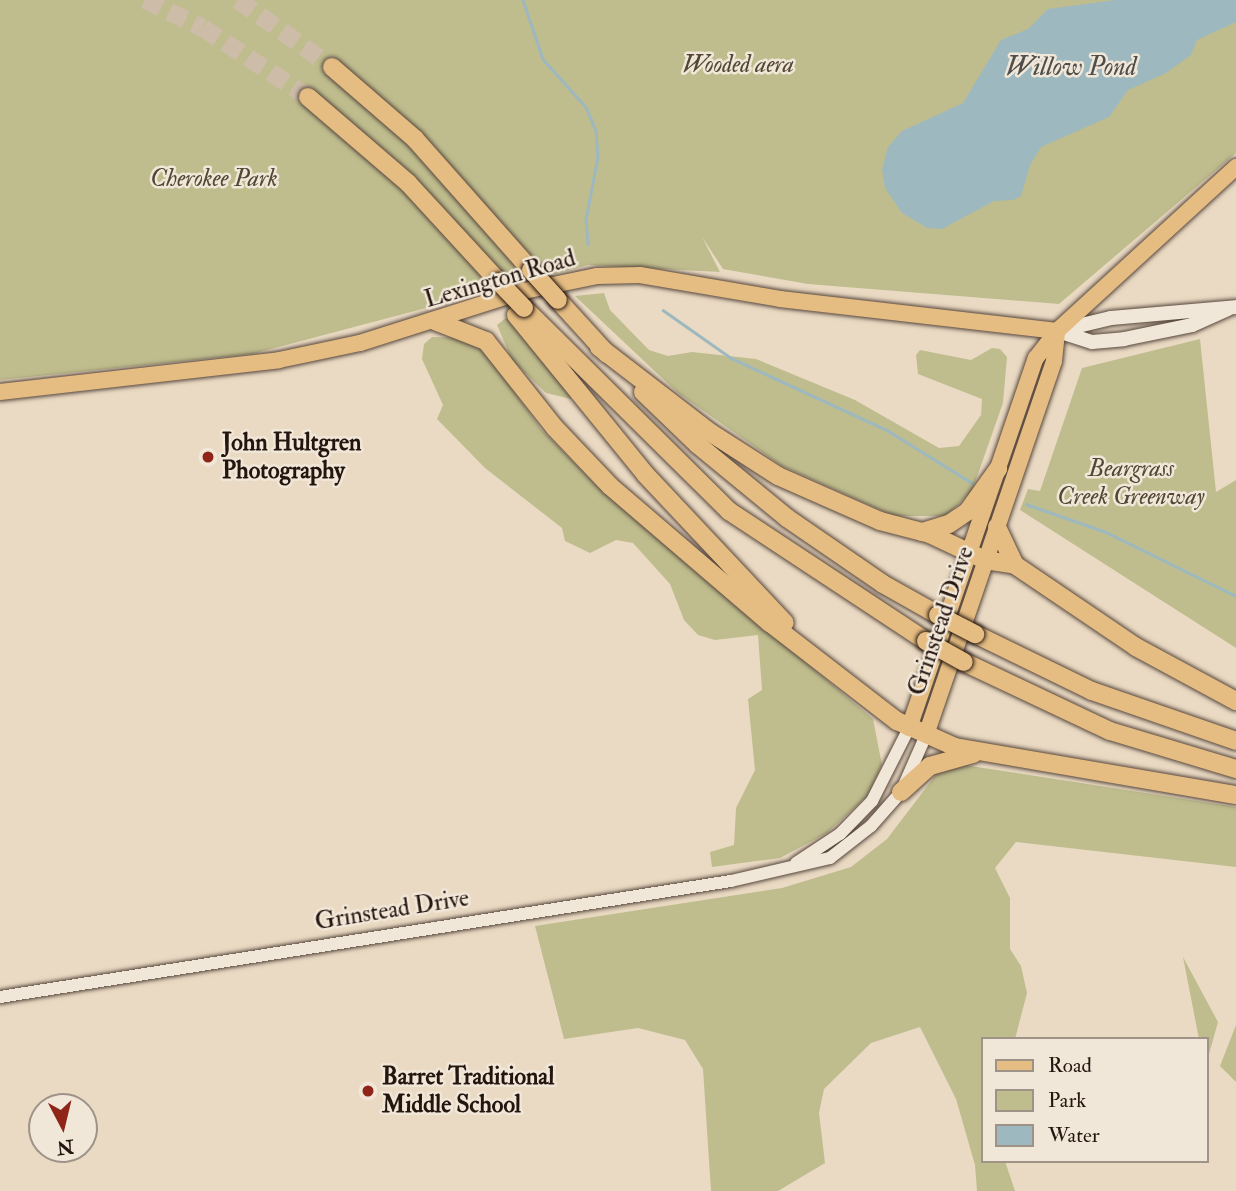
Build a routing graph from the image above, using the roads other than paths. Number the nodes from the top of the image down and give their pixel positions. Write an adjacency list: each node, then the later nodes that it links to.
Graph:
1 (332, 67): 8 (highway, bridge)
2 (308, 97): 5 (highway, bridge)
3 (1236, 167): 7 (main road, Grinstead Drive)
4 (1232, 308): 7 (main road, Lexington Road); 7 (main road, Lexington Road)
5 (519, 310): 15 (highway); 20 (highway, bridge)
6 (435, 321): 7 (main road, Lexington Road); 9 (main road, Lexington Road); 15 (highway)
7 (1057, 331): 10 (main road, Grinstead Drive); 11 (main road, Grinstead Drive)
8 (599, 346): 12 (highway); 18 (highway, bridge)
9 (0, 392)
10 (998, 469): 12 (highway); 13 (main road, Grinstead Drive)
11 (997, 527): 13 (main road, Grinstead Drive); 14 (highway)
12 (922, 532): 13 (highway)
13 (977, 556): 14 (highway); 17 (main road, Grinstead Drive)
14 (1015, 565): 16 (highway)
15 (813, 655): 17 (highway)
16 (1236, 701)
17 (918, 731): 19 (highway); 21 (street, Grinstead Drive); 23 (street, Grinstead Drive)
18 (1236, 741)
19 (983, 752): 21 (highway); 22 (highway)
20 (1236, 769)
21 (901, 792): 23 (street, Grinstead Drive)
22 (1236, 795)
23 (790, 867): 24 (street, Grinstead Drive)
24 (0, 997)

